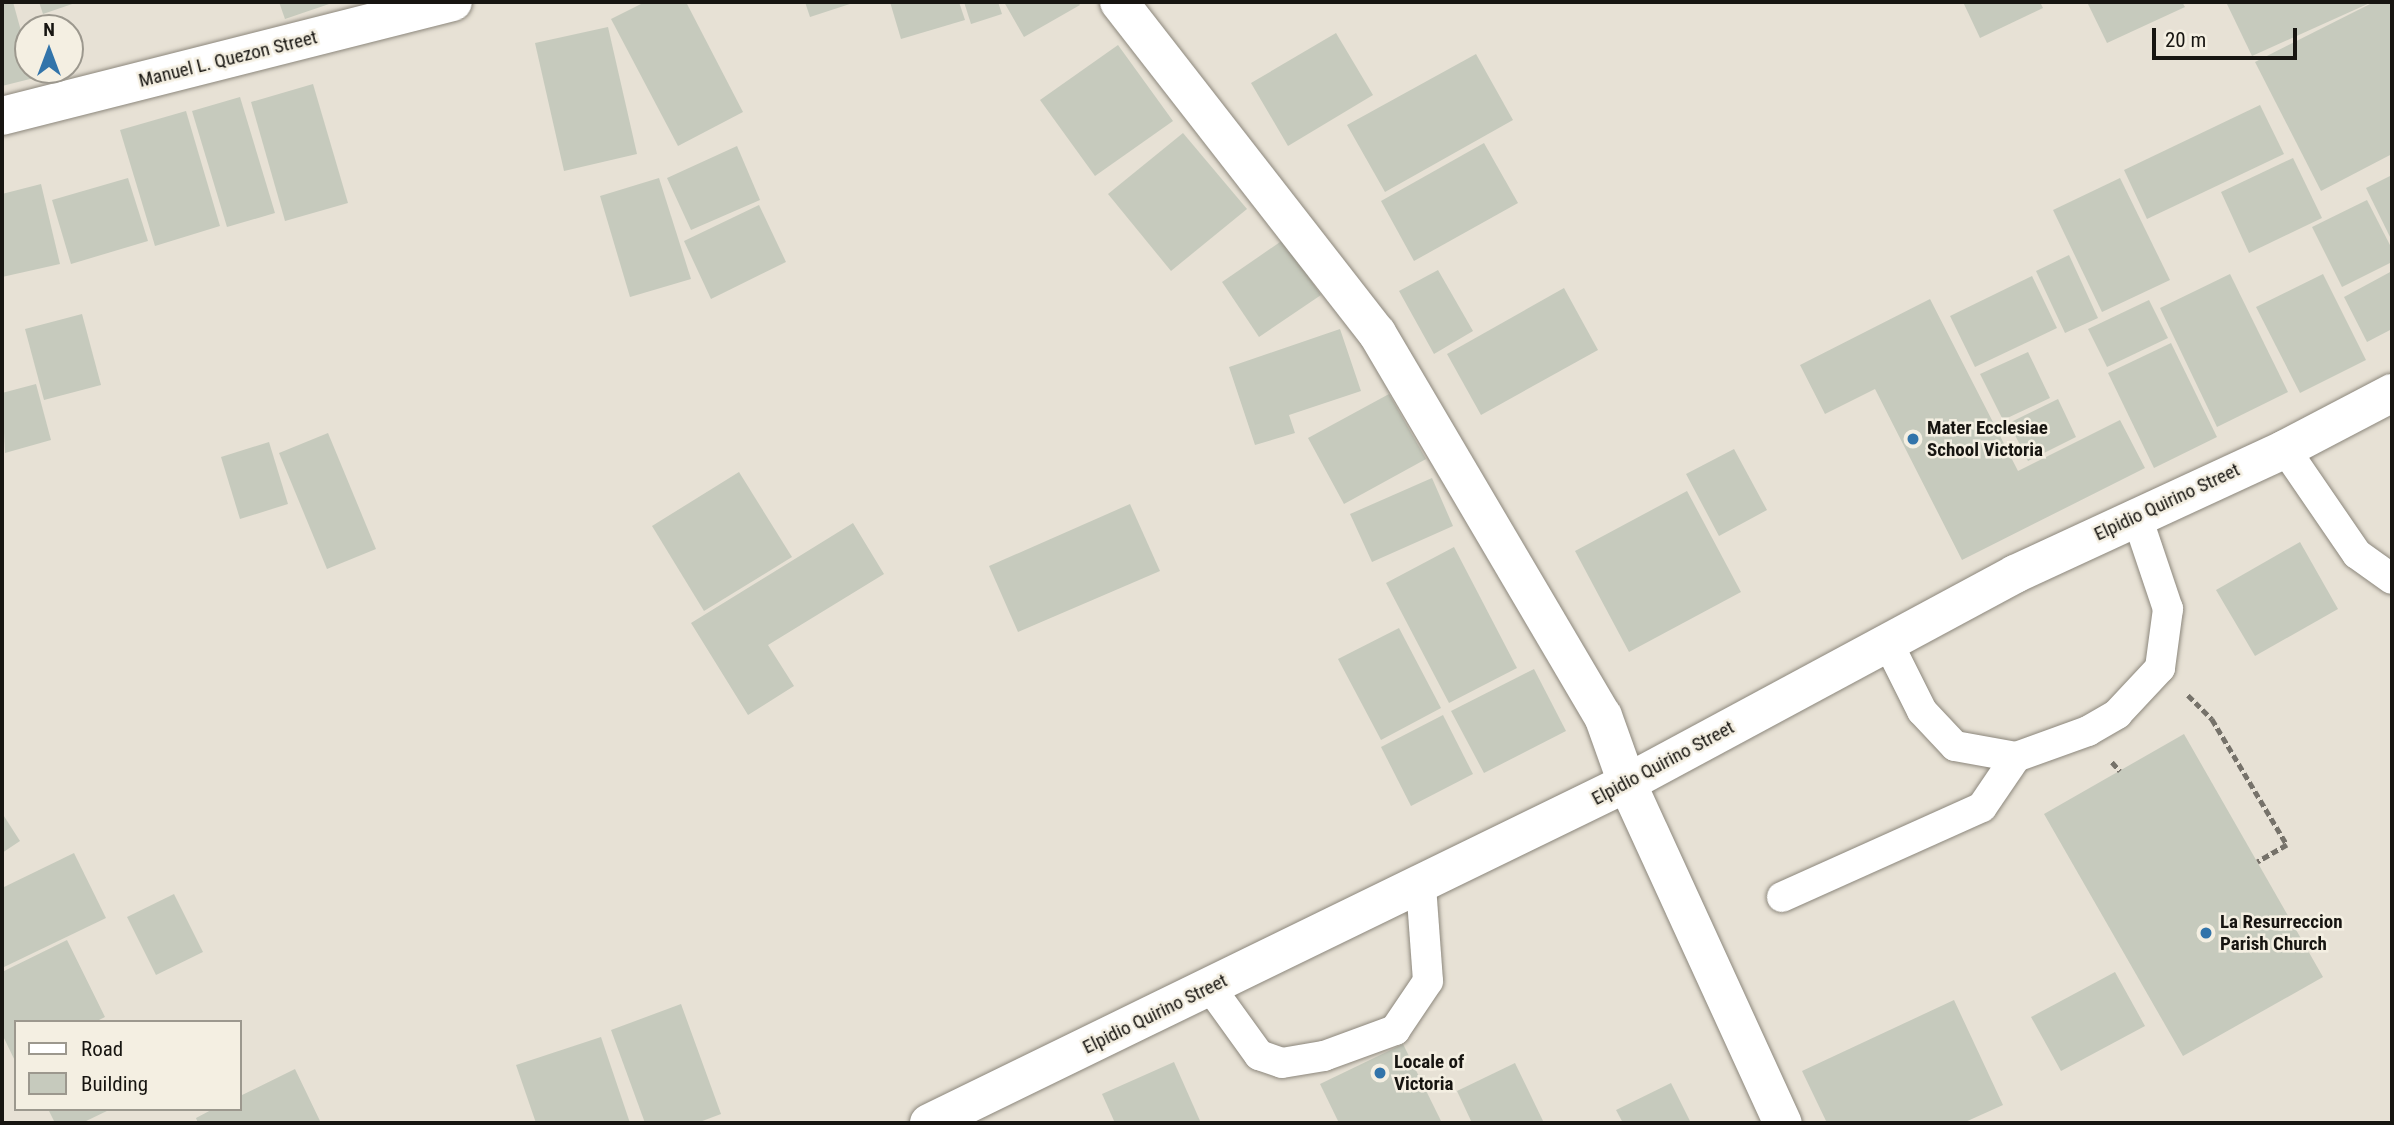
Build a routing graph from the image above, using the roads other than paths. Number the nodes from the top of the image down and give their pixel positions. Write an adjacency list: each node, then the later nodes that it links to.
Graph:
1 (453, 2): 3 (street, Manuel L. Quezon Street)
2 (1119, 2): 10 (street)
3 (2, 116)
4 (2392, 393): 5 (street, Elpidio Quirino Street)
5 (2285, 449): 6 (street, Elpidio Quirino Street); 7 (lane)
6 (2136, 514): 8 (street, Elpidio Quirino Street); 9 (lane)
7 (2392, 579)
8 (1888, 643): 9 (lane); 10 (street, Elpidio Quirino Street)
9 (2016, 757): 12 (lane)
10 (1627, 783): 11 (street, Elpidio Quirino Street); 15 (street)
11 (1421, 885): 13 (street, Elpidio Quirino Street); 13 (lane)
12 (1782, 897)
13 (1210, 987): 14 (street, Elpidio Quirino Street)
14 (929, 1123)
15 (1783, 1123)

